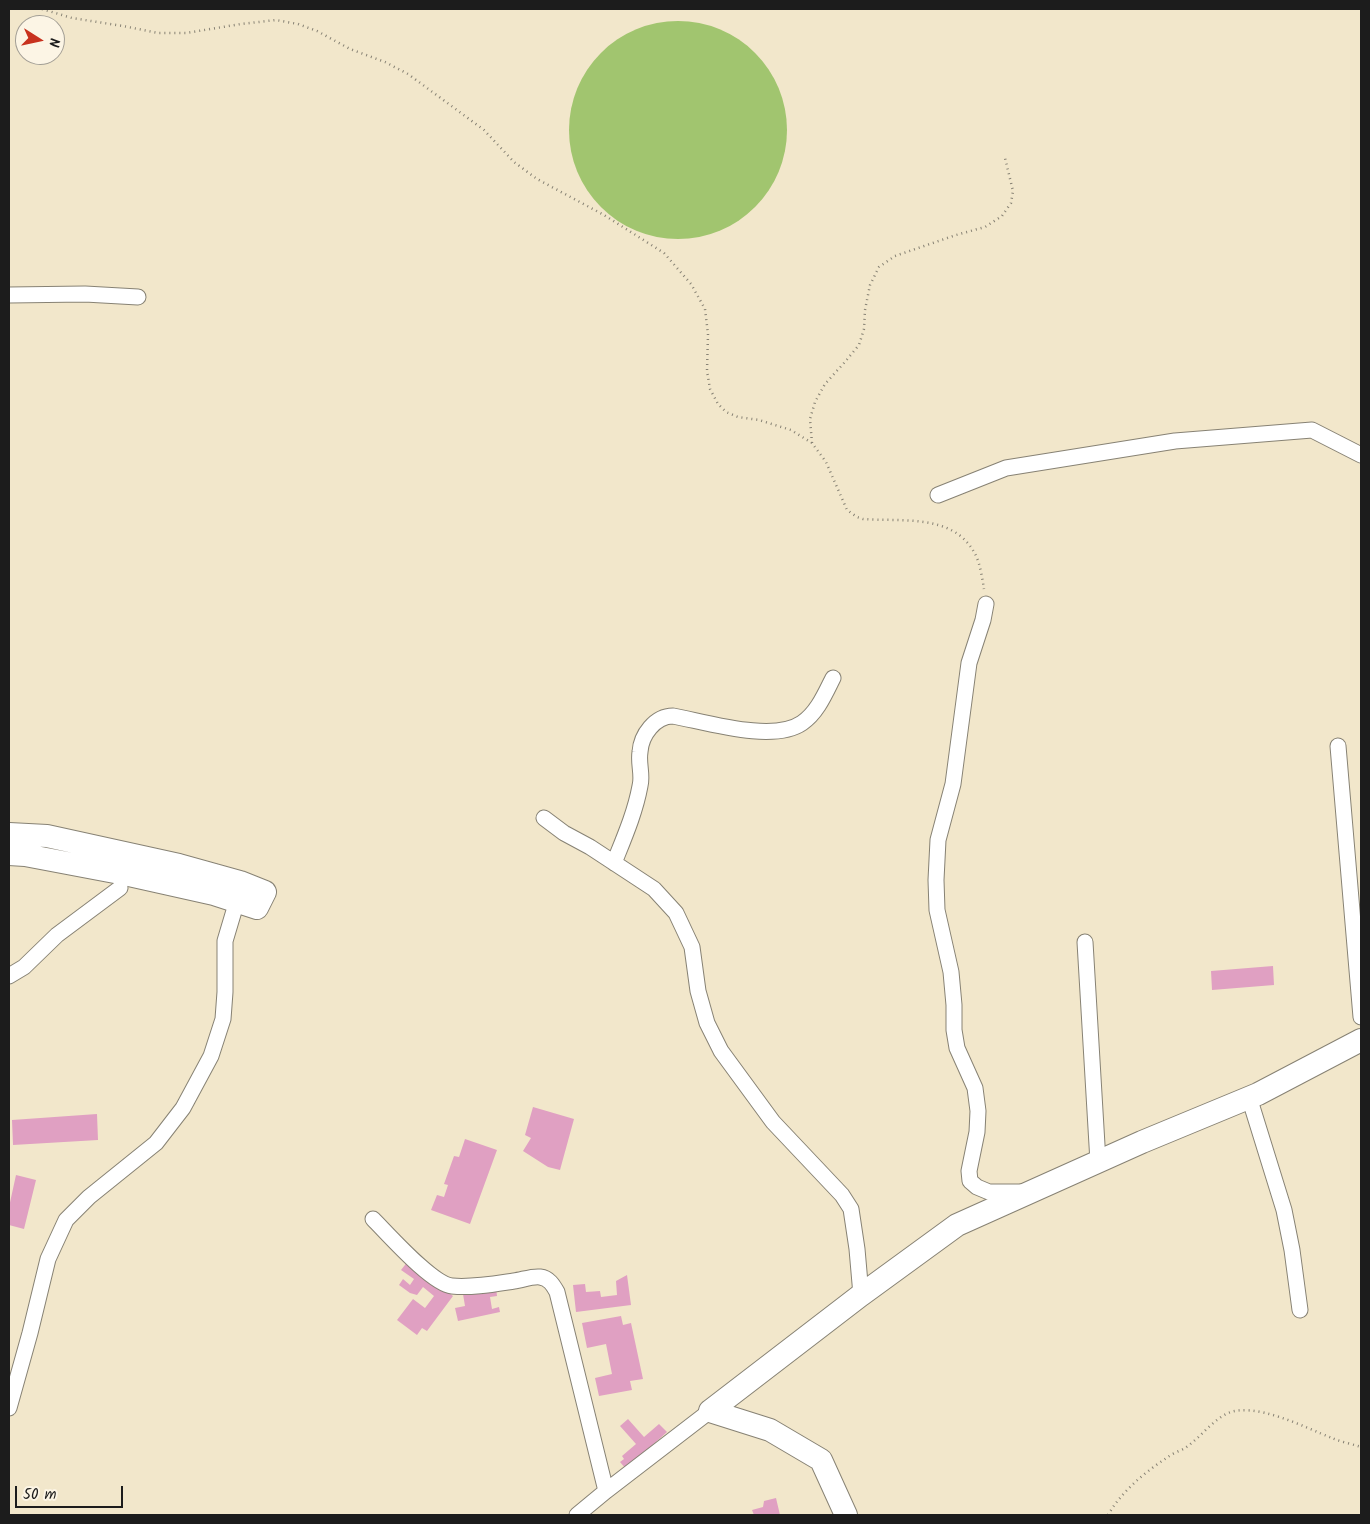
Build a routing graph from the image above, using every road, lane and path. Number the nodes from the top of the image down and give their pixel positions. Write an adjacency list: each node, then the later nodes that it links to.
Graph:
1 (42, 9): 5 (path)
2 (1005, 158): 5 (path)
3 (9, 295): 4 (street)
4 (138, 297)
5 (812, 443): 8 (path)
6 (1361, 455): 7 (street)
7 (938, 495)
8 (986, 604): 23 (street)
9 (833, 678): 14 (street)
10 (1338, 746): 19 (street)
11 (544, 818): 14 (street)
12 (9, 834): 16 (street)
13 (9, 854): 16 (street)
14 (614, 863): 25 (street)
15 (120, 888): 18 (street)
16 (239, 892): 27 (street)
17 (1085, 942): 22 (street)
18 (9, 976)
19 (1361, 1017)
20 (1361, 1040): 21 (street)
21 (1249, 1097): 22 (street); 26 (street)
22 (1098, 1162): 23 (street)
23 (1030, 1192): 25 (street)
24 (373, 1220): 30 (street)
25 (860, 1295): 28 (street)
26 (1300, 1310)
27 (9, 1408)
28 (710, 1411): 30 (street); 32 (street)
29 (1361, 1448): 33 (path)
30 (606, 1491): 31 (street)
31 (577, 1515)
32 (846, 1515)
33 (1108, 1515)

